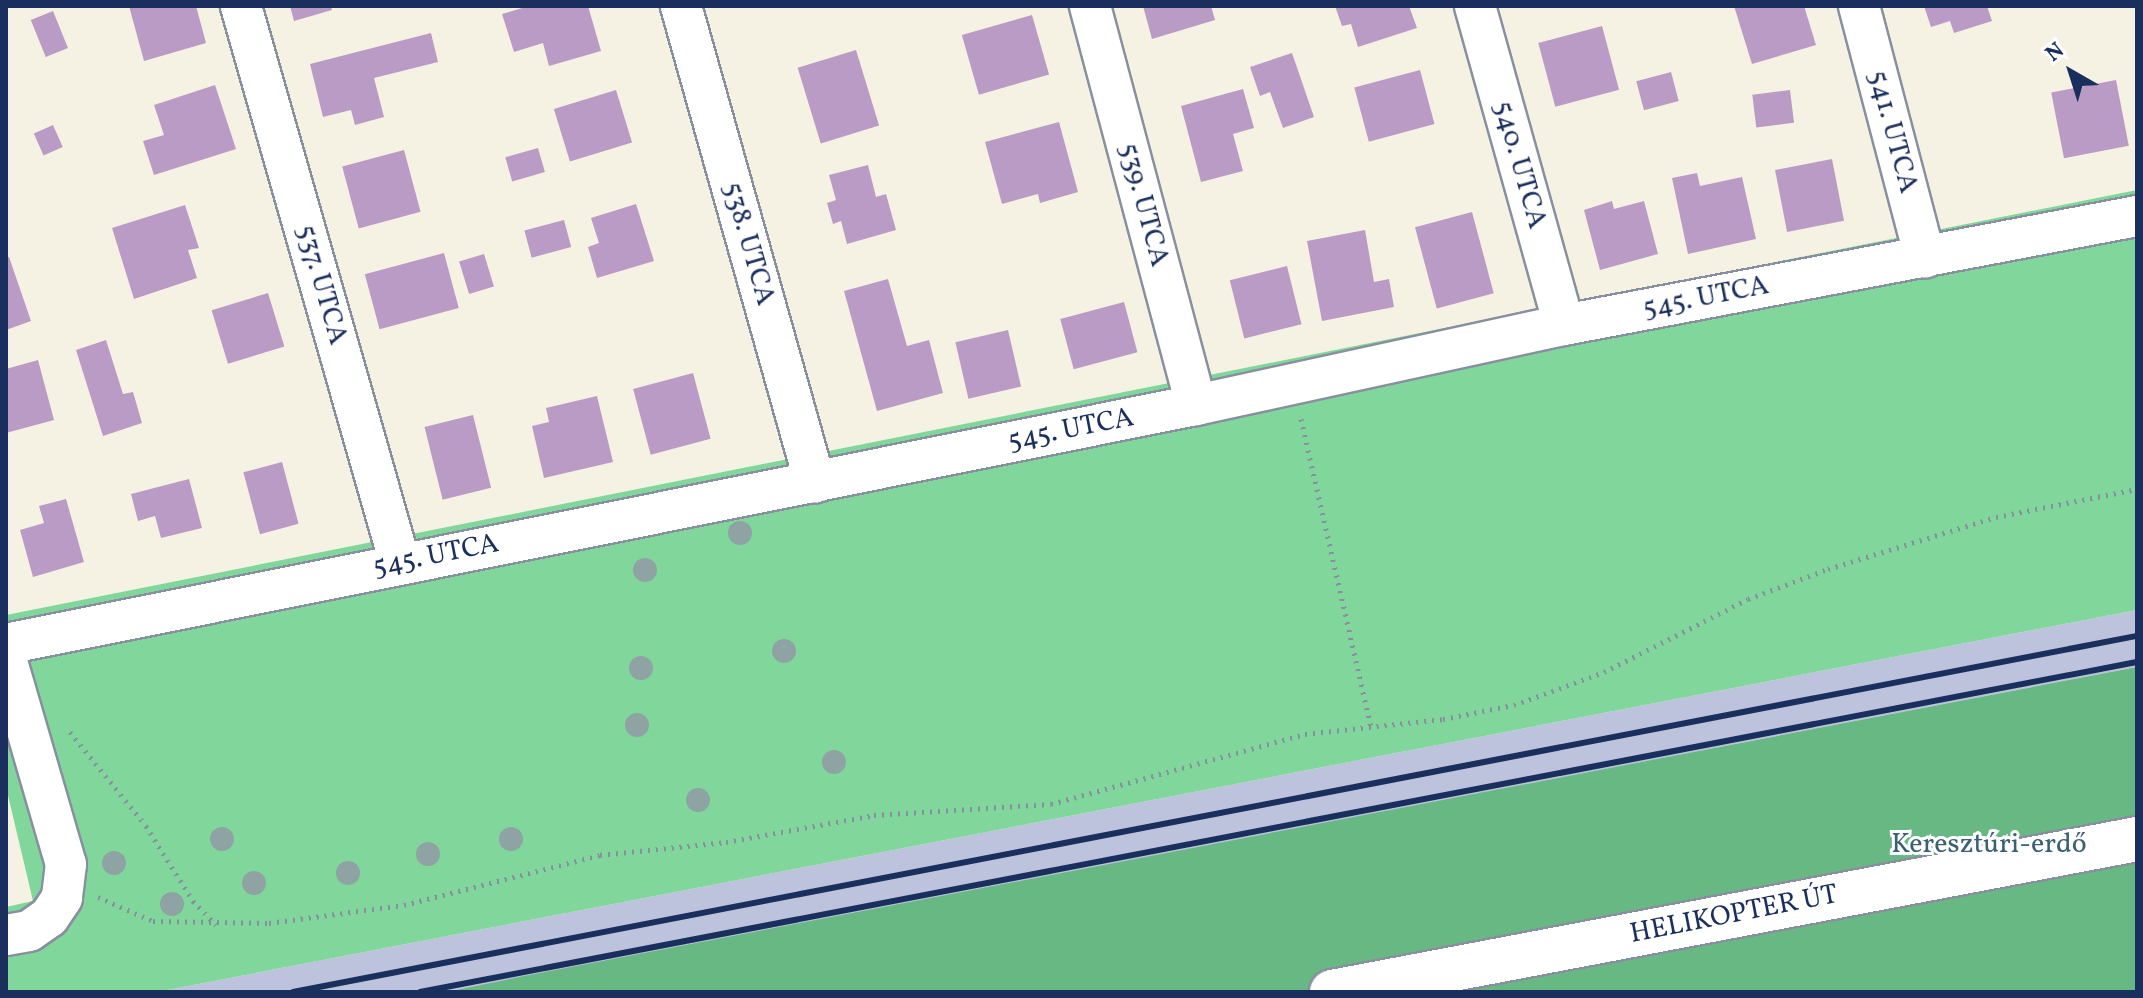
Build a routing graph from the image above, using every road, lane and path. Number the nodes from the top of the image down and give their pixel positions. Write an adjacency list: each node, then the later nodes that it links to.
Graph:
1 (241, 6): 13 (street, 537. UTCA)
2 (681, 6): 11 (street, 538. UTCA)
3 (1090, 6): 10 (street, 539. UTCA)
4 (1475, 6): 8 (street, 540. UTCA)
5 (1859, 6): 7 (street, 541. UTCA)
6 (2137, 216): 7 (street, 545. UTCA)
7 (1925, 257): 8 (street, 545. UTCA)
8 (1564, 325): 9 (street, 545. UTCA)
9 (1293, 384): 10 (street, 545. UTCA); 17 (path)
10 (1196, 405): 11 (street, 545. UTCA)
11 (815, 482): 13 (street, 545. UTCA)
12 (2137, 489): 17 (path)
13 (400, 563): 14 (street, 545. UTCA)
14 (6, 644)
15 (6, 658): 19 (street)
16 (60, 719): 20 (path)
17 (1371, 726): 20 (path)
18 (2137, 839): 22 (street, HELIKOPTER ÚT)
19 (62, 898): 20 (path); 21 (street)
20 (216, 925)
21 (6, 935)
22 (1332, 992)

